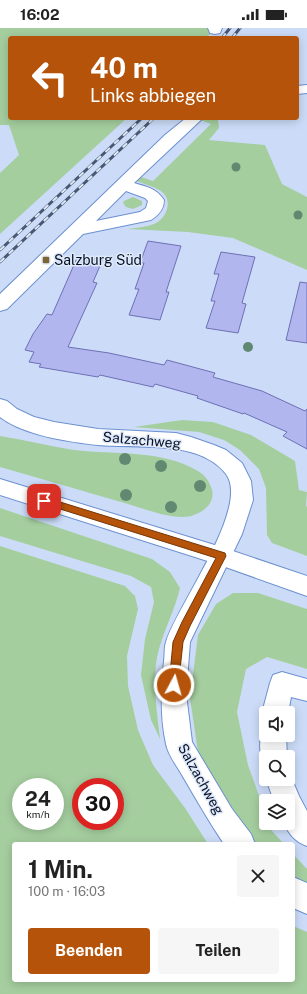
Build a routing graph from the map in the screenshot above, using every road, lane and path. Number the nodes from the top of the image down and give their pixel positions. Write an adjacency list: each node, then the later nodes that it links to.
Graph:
1 (194, 120): 2 (street)
2 (123, 185): 3 (street); 3 (street)
3 (77, 230): 4 (street)
4 (0, 305)
5 (0, 406): 7 (street, Salzachweg)
6 (0, 487): 7 (street)
7 (221, 556): 8 (street); 13 (street, Salzachweg)
8 (307, 586)
9 (307, 690): 10 (street)
10 (277, 706)
11 (295, 815): 12 (street)
12 (307, 833)
13 (240, 842)
14 (295, 892): 15 (street)
15 (307, 900)

